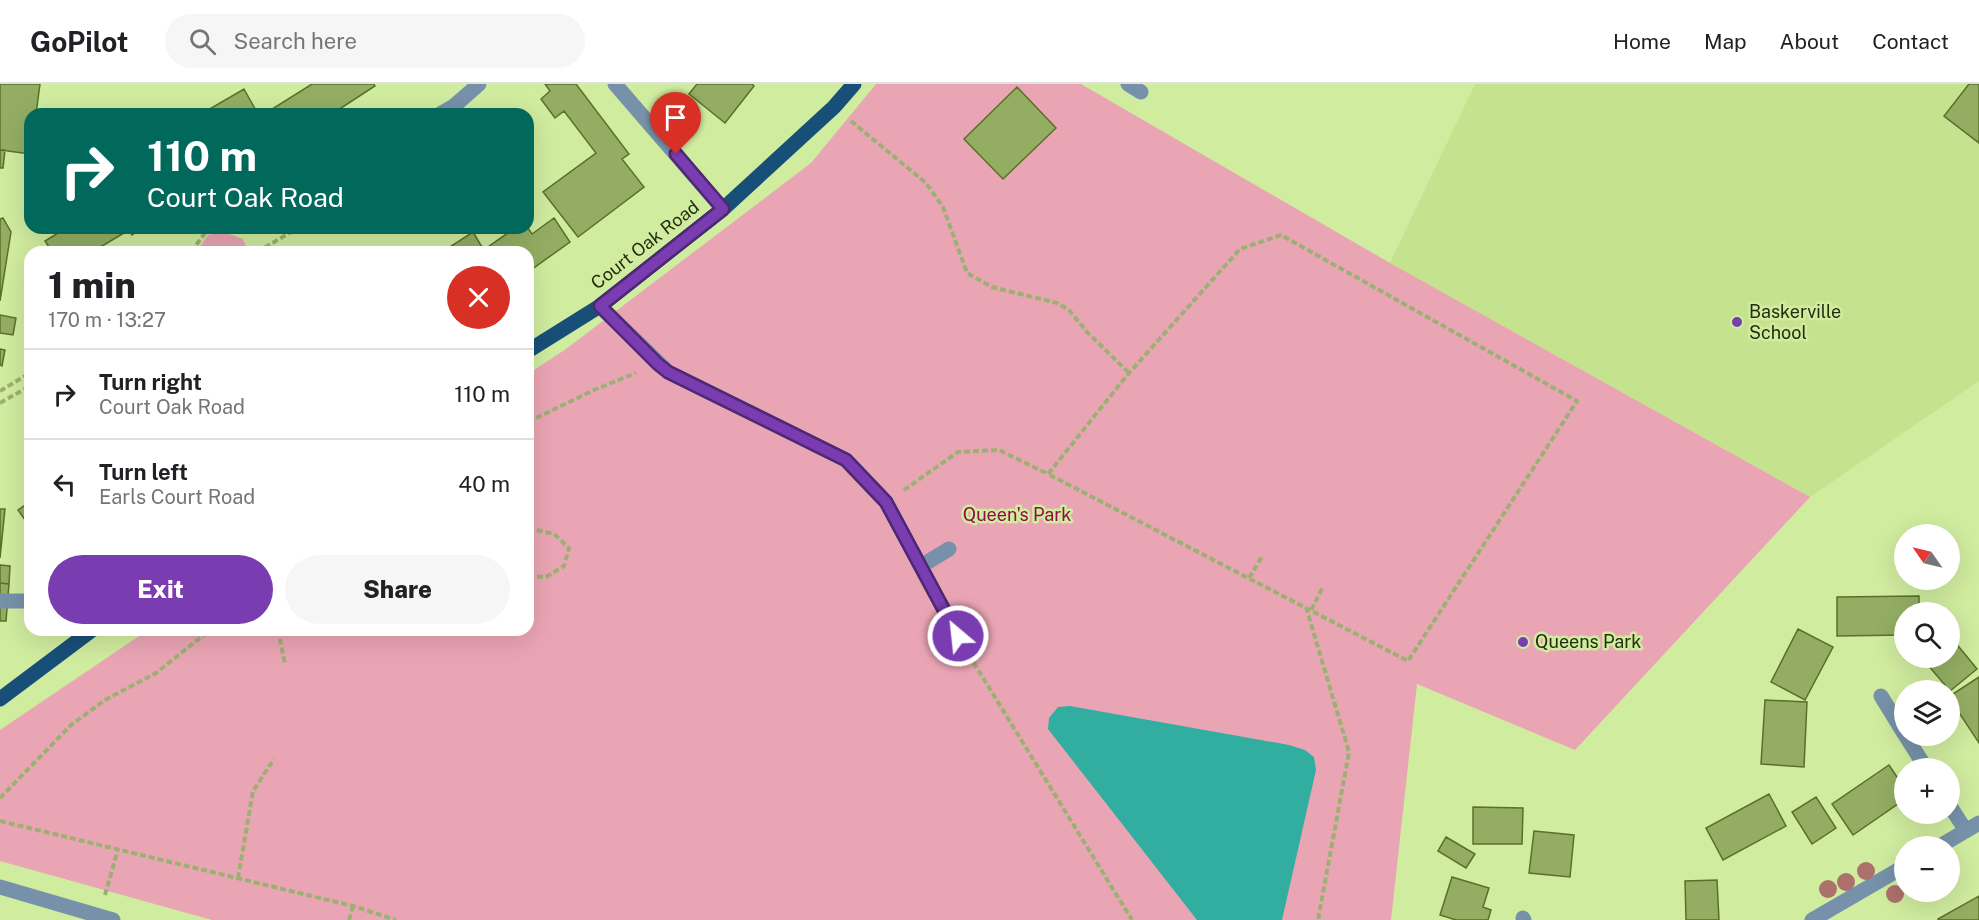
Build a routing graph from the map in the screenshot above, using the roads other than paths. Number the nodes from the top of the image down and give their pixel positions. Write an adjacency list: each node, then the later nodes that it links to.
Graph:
1 (479, 84): 4 (street)
2 (615, 84): 5 (street)
3 (854, 84): 5 (main road, Court Oak Road)
4 (450, 108)
5 (723, 209): 6 (main road, Court Oak Road)
6 (600, 306): 7 (main road, Court Oak Road); 9 (street)
7 (534, 347)
8 (949, 549): 9 (street)
9 (921, 567): 13 (street)
10 (0, 601): 11 (street)
11 (24, 601)
12 (81, 636): 15 (main road)
13 (958, 636)
14 (1881, 696): 16 (street)
15 (0, 699)
16 (1894, 717)
17 (1960, 815): 18 (street)
18 (1973, 827): 19 (street)
19 (1957, 836)
20 (1894, 872): 23 (street)
21 (0, 887): 22 (street)
22 (106, 918)
23 (1812, 920)

